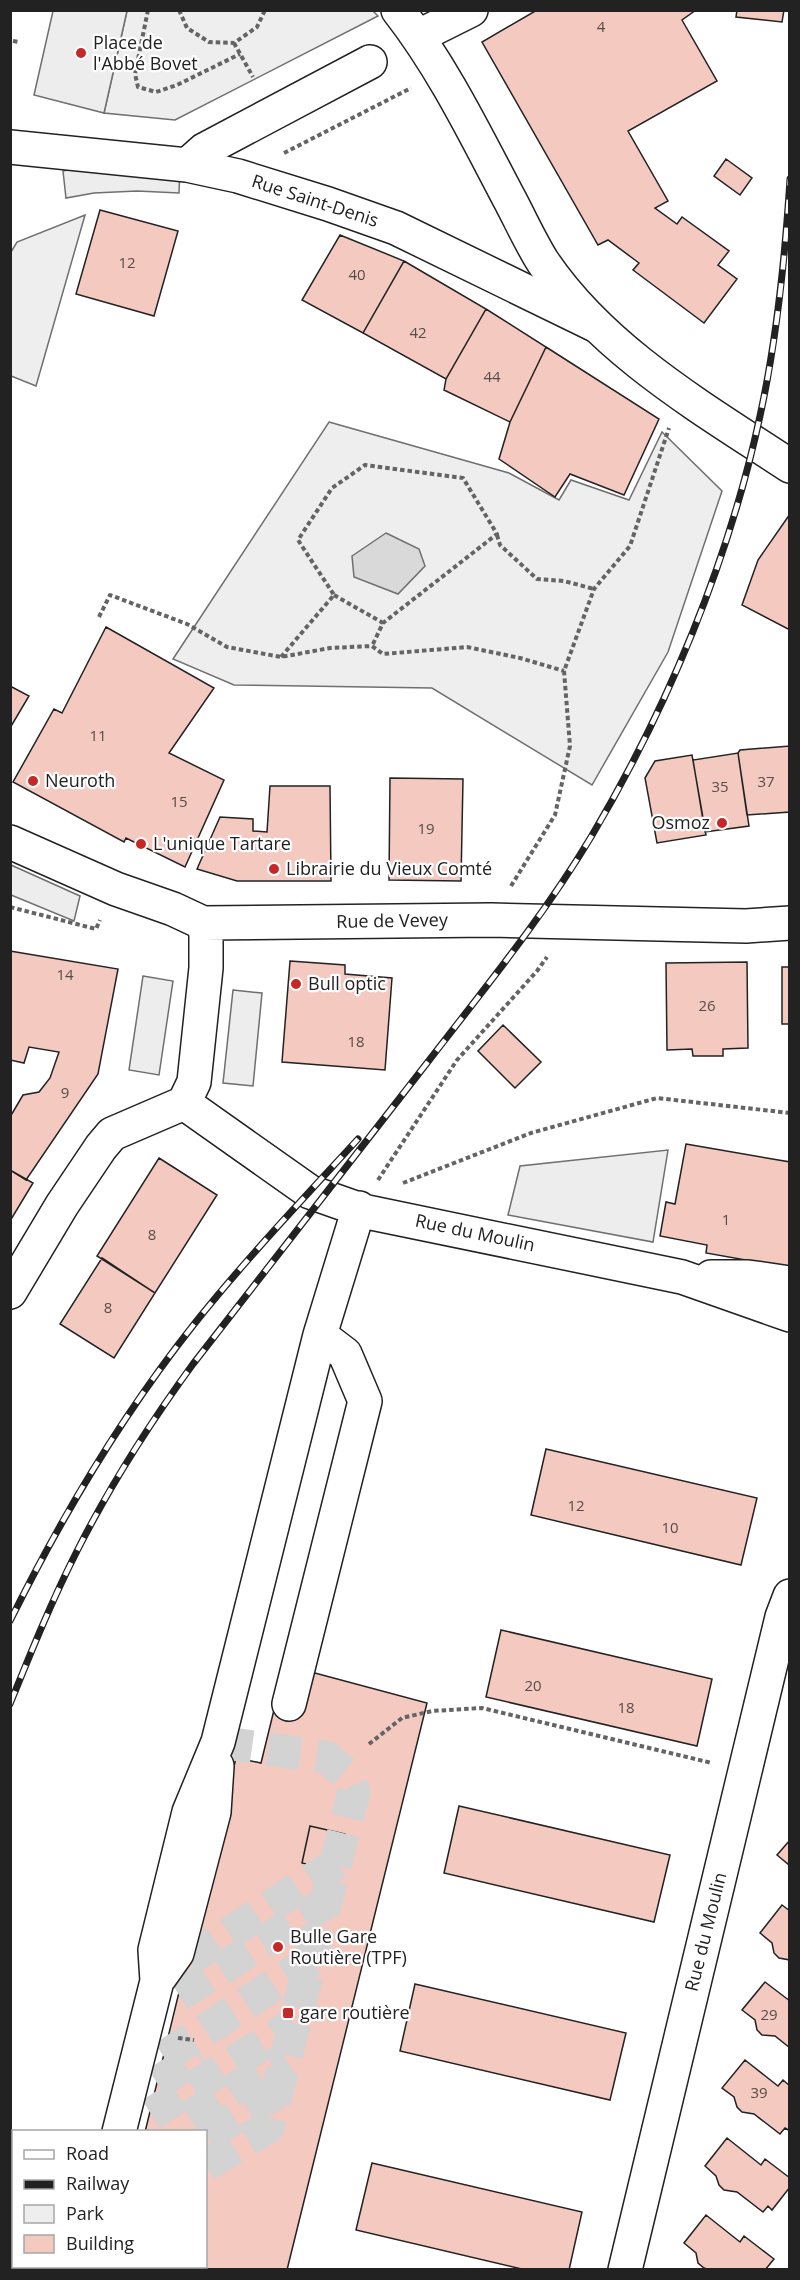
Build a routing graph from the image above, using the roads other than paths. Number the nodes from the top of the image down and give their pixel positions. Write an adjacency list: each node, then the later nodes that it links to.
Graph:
1 (398, 10): 3 (street, Rue Saint-Denis)
2 (471, 10): 3 (street)
3 (418, 36): 7 (street, Rue Saint-Denis)
4 (370, 62): 6 (street)
5 (10, 147): 6 (street, Rue Saint-Denis)
6 (187, 165): 7 (street, Rue Saint-Denis)
7 (598, 327): 8 (street, Rue Saint-Denis)
8 (789, 466)
9 (10, 842): 10 (street, Rue de Vevey)
10 (202, 922): 11 (street, Rue de Vevey); 12 (street)
11 (789, 923)
12 (184, 1102): 13 (street, Rue du Moulin); 16 (street)
13 (359, 1208): 14 (street, Rue du Moulin); 18 (street)
14 (681, 1277): 15 (street); 17 (street, Rue du Moulin)
15 (789, 1283)
16 (10, 1292)
17 (789, 1315)
18 (320, 1335): 20 (street); 22 (street)
19 (789, 1596): 24 (street, Rue du Moulin)
20 (289, 1704)
21 (188, 1960): 22 (street)
22 (168, 1988): 23 (street)
23 (143, 2079)
24 (625, 2270)

